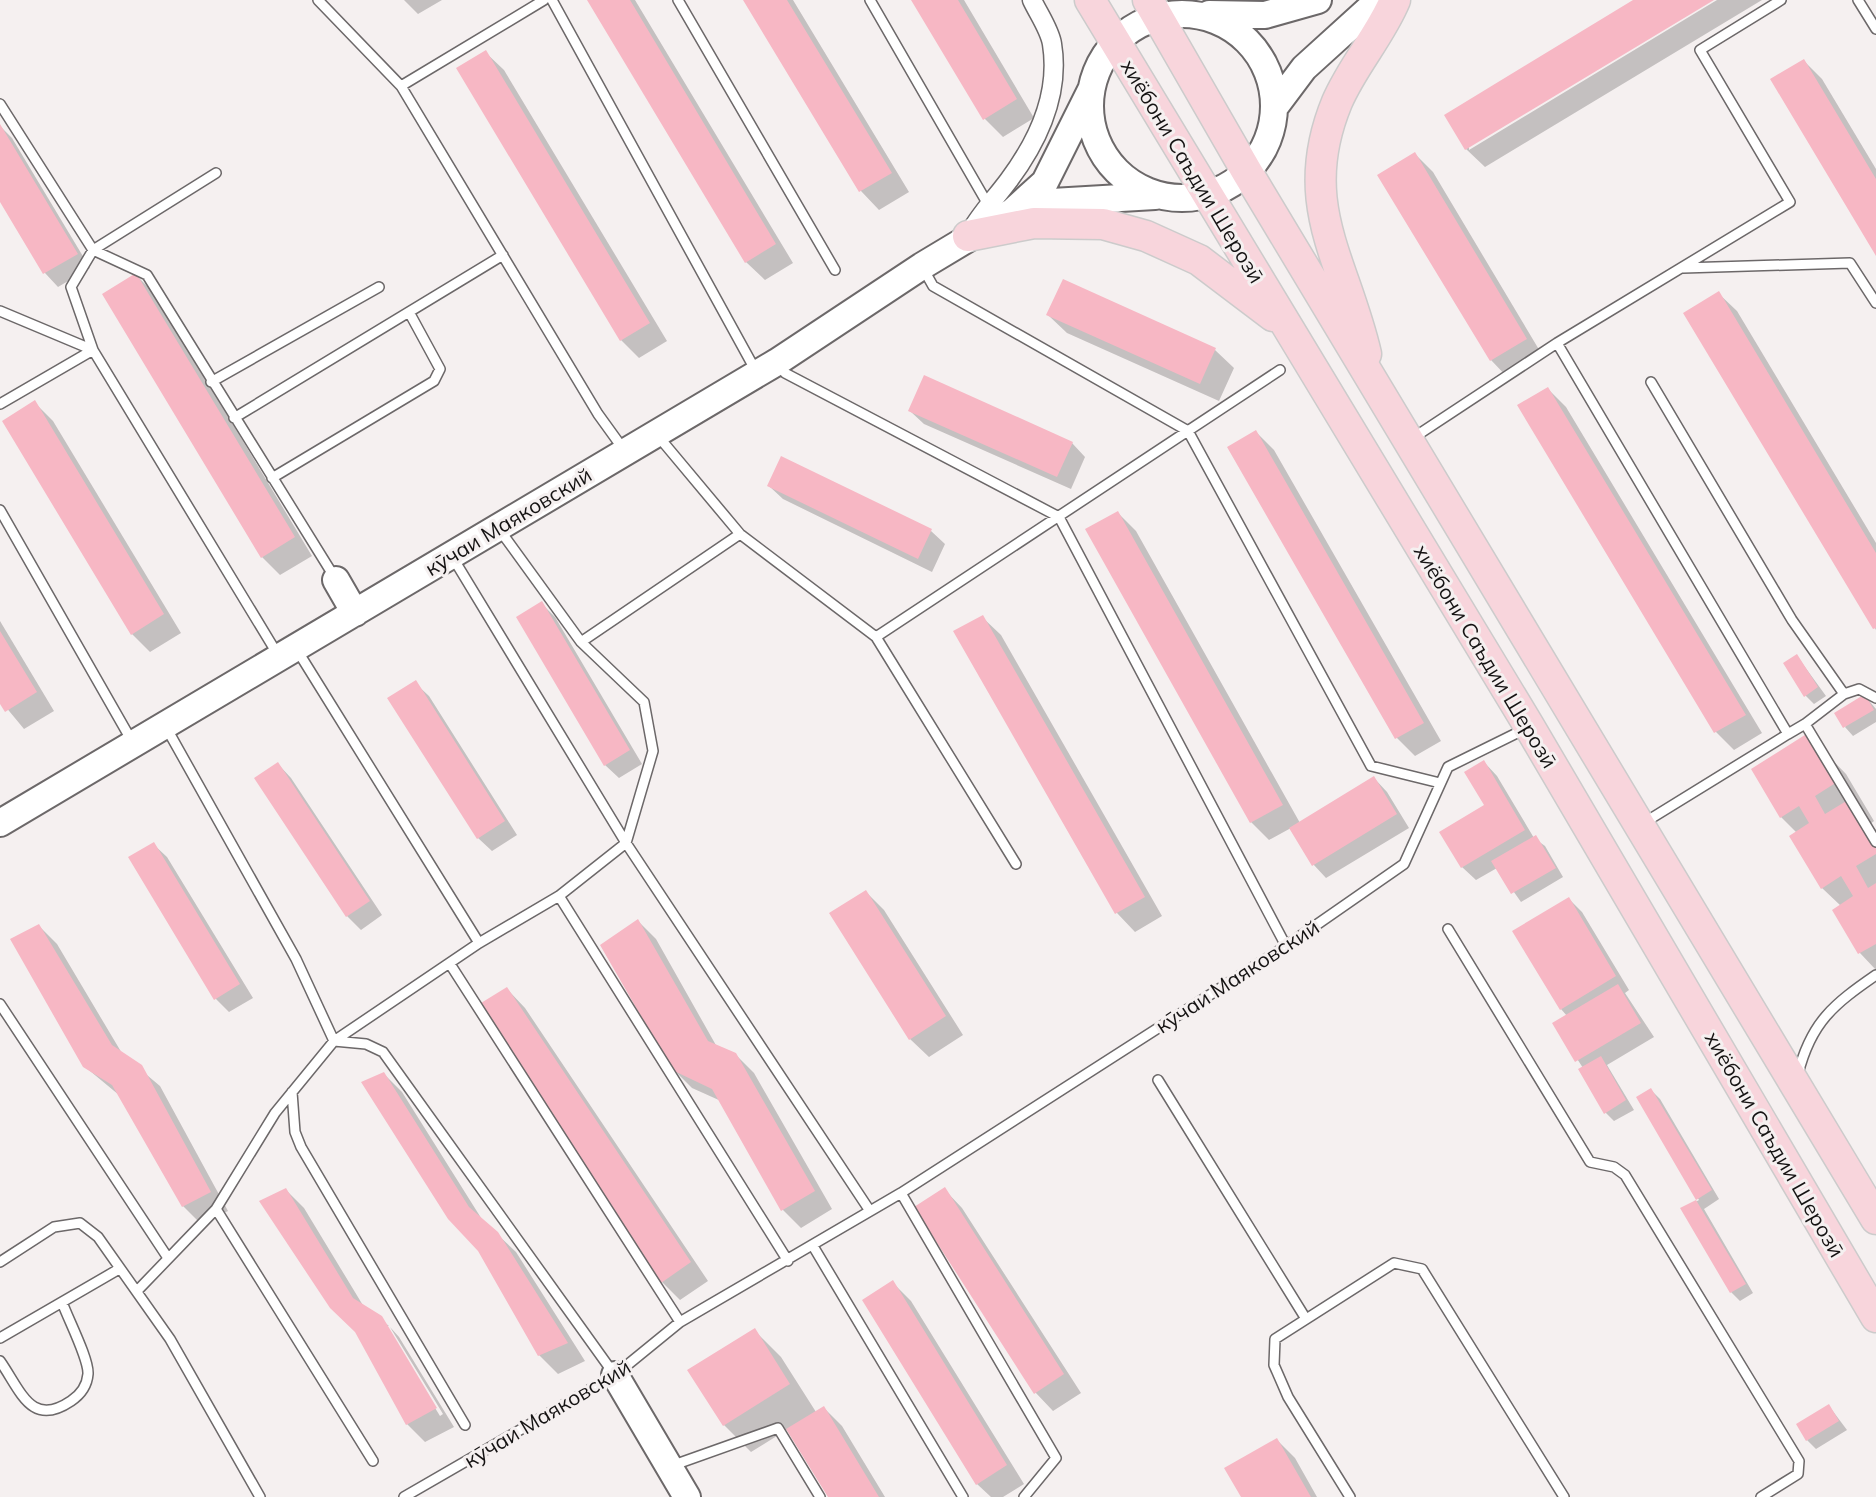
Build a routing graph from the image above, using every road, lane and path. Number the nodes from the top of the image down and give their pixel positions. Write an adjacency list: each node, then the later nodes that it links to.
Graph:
1 (318, 0): 17 (lane)
2 (544, 0): 17 (lane)
3 (552, 0): 39 (lane)
4 (678, 0): 31 (lane)
5 (870, 0): 25 (lane)
6 (1032, 0): 25 (street)
7 (1090, 0): 16 (main road, хиёбони Саъдии Шерозӣ)
8 (1318, 0): 14 (street, кӯчаи Маяковский)
9 (1379, 0): 20 (street, кӯчаи Маяковский)
10 (1395, 0): 41 (main road)
11 (1781, 0): 30 (lane)
12 (1858, 0): 15 (lane)
13 (1152, 8): 14 (street, кӯчаи Маяковский); 16 (street, кӯчаи Маяковский); 21 (main road)
14 (1195, 14): 20 (street, кӯчаи Маяковский)
15 (1876, 29)
16 (1116, 41): 18 (street, кӯчаи Маяковский); 24 (main road, хиёбони Саъдии Шерозӣ)
17 (401, 86): 28 (lane)
18 (1091, 90): 23 (street, кӯчаи Маяковский); 25 (street, кӯчаи Маяковский)
19 (0, 104): 27 (lane)
20 (1274, 108): 21 (street, кӯчаи Маяковский)
21 (1247, 172): 24 (street, кӯчаи Маяковский); 41 (main road)
22 (216, 173): 27 (lane)
23 (1160, 195): 24 (street, кӯчаи Маяковский); 25 (street, кӯчаи Маяковский)
24 (1207, 195): 36 (main road, хиёбони Саъдии Шерозӣ)
25 (999, 212): 26 (street, кӯчаи Маяковский)
26 (968, 236): 29 (street, кӯчаи Маяковский); 36 (main road)
27 (93, 250): 38 (lane); 42 (lane)
28 (503, 255): 35 (lane); 49 (lane)
29 (922, 266): 39 (street, кӯчаи Маяковский); 46 (lane)
30 (1681, 268): 33 (lane); 37 (lane)
31 (835, 270)
32 (379, 288): 42 (lane)
33 (1876, 303)
34 (0, 310): 38 (lane)
35 (409, 312): 45 (lane); 50 (lane)
36 (1286, 326): 65 (main road, хиёбони Саъдии Шерозӣ)
37 (1558, 343): 48 (lane); 66 (lane)
38 (93, 351): 44 (lane); 60 (lane)
39 (767, 367): 47 (street, кӯчаи Маяковский); 52 (lane)
40 (1280, 369): 46 (lane)
41 (1371, 379): 48 (main road)
42 (211, 382): 45 (lane)
43 (1651, 382): 61 (lane)
44 (0, 404)
45 (234, 418): 50 (lane)
46 (1188, 432): 52 (lane); 68 (lane)
47 (656, 434): 49 (street, кӯчаи Маяковский); 54 (lane)
48 (1409, 440): 70 (main road)
49 (625, 451): 53 (street, кӯчаи Маяковский)
50 (272, 478): 56 (lane)
51 (0, 510): 67 (lane)
52 (1059, 517): 58 (lane); 77 (lane)
53 (498, 527): 55 (street, кӯчаи Маяковский); 59 (lane)
54 (740, 534): 58 (lane); 59 (lane)
55 (452, 555): 57 (street, кӯчаи Маяковский); 72 (lane)
56 (336, 580): 57 (street)
57 (355, 613): 60 (street, кӯчаи Маяковский)
58 (876, 637): 73 (lane)
59 (581, 642): 72 (lane)
60 (288, 654): 64 (street, кӯчаи Маяковский); 76 (lane)
61 (1844, 694): 62 (lane); 63 (lane)
62 (1876, 698)
63 (1805, 724): 66 (lane); 71 (lane)
64 (165, 725): 67 (street, кӯчаи Маяковский); 81 (lane)
65 (1529, 726): 68 (lane, кӯчаи Маяковский); 96 (main road, хиёбони Саъдии Шерозӣ)
66 (1788, 734): 70 (lane)
67 (133, 743): 69 (street, кӯчаи Маяковский)
68 (1440, 783): 77 (lane, кӯчаи Маяковский)
69 (2, 817)
70 (1641, 825): 83 (main road)
71 (1876, 842)
72 (626, 843): 74 (lane); 87 (lane)
73 (1016, 864)
74 (559, 896): 76 (lane); 91 (lane)
75 (1448, 929): 113 (lane)
76 (479, 943): 78 (lane)
77 (1286, 946): 85 (lane, кӯчаи Маяковский)
78 (450, 964): 81 (lane); 98 (lane)
79 (1876, 975): 83 (lane)
80 (0, 1004): 90 (lane)
81 (334, 1041): 84 (lane); 101 (lane)
82 (1158, 1080): 97 (lane)
83 (1795, 1084): 88 (main road)
84 (292, 1092): 86 (lane); 102 (lane)
85 (901, 1193): 87 (lane, кӯчаи Маяковский); 110 (lane)
86 (216, 1209): 90 (lane); 103 (lane)
87 (870, 1211): 89 (lane, кӯчаи Маяковский)
88 (1876, 1219)
89 (813, 1246): 91 (lane, кӯчаи Маяковский); 109 (lane)
90 (168, 1258): 94 (lane)
91 (788, 1261): 98 (lane, кӯчаи Маяковский)
92 (0, 1262): 93 (lane)
93 (120, 1269): 94 (lane); 95 (lane)
94 (137, 1291): 105 (lane)
95 (62, 1302): 99 (lane); 100 (lane)
96 (1876, 1317)
97 (1306, 1319): 111 (lane); 112 (lane)
98 (680, 1322): 101 (lane, кӯчаи Маяковский)
99 (0, 1338)
100 (0, 1361)
101 (615, 1375): 104 (street); 106 (lane, кӯчаи Маяковский)
102 (465, 1425)
103 (373, 1461)
104 (669, 1467): 107 (street); 108 (lane)
105 (260, 1497)
106 (404, 1497)
107 (687, 1497)
108 (820, 1497)
109 (963, 1497)
110 (1024, 1497)
111 (1350, 1497)
112 (1564, 1497)
113 (1762, 1497)

